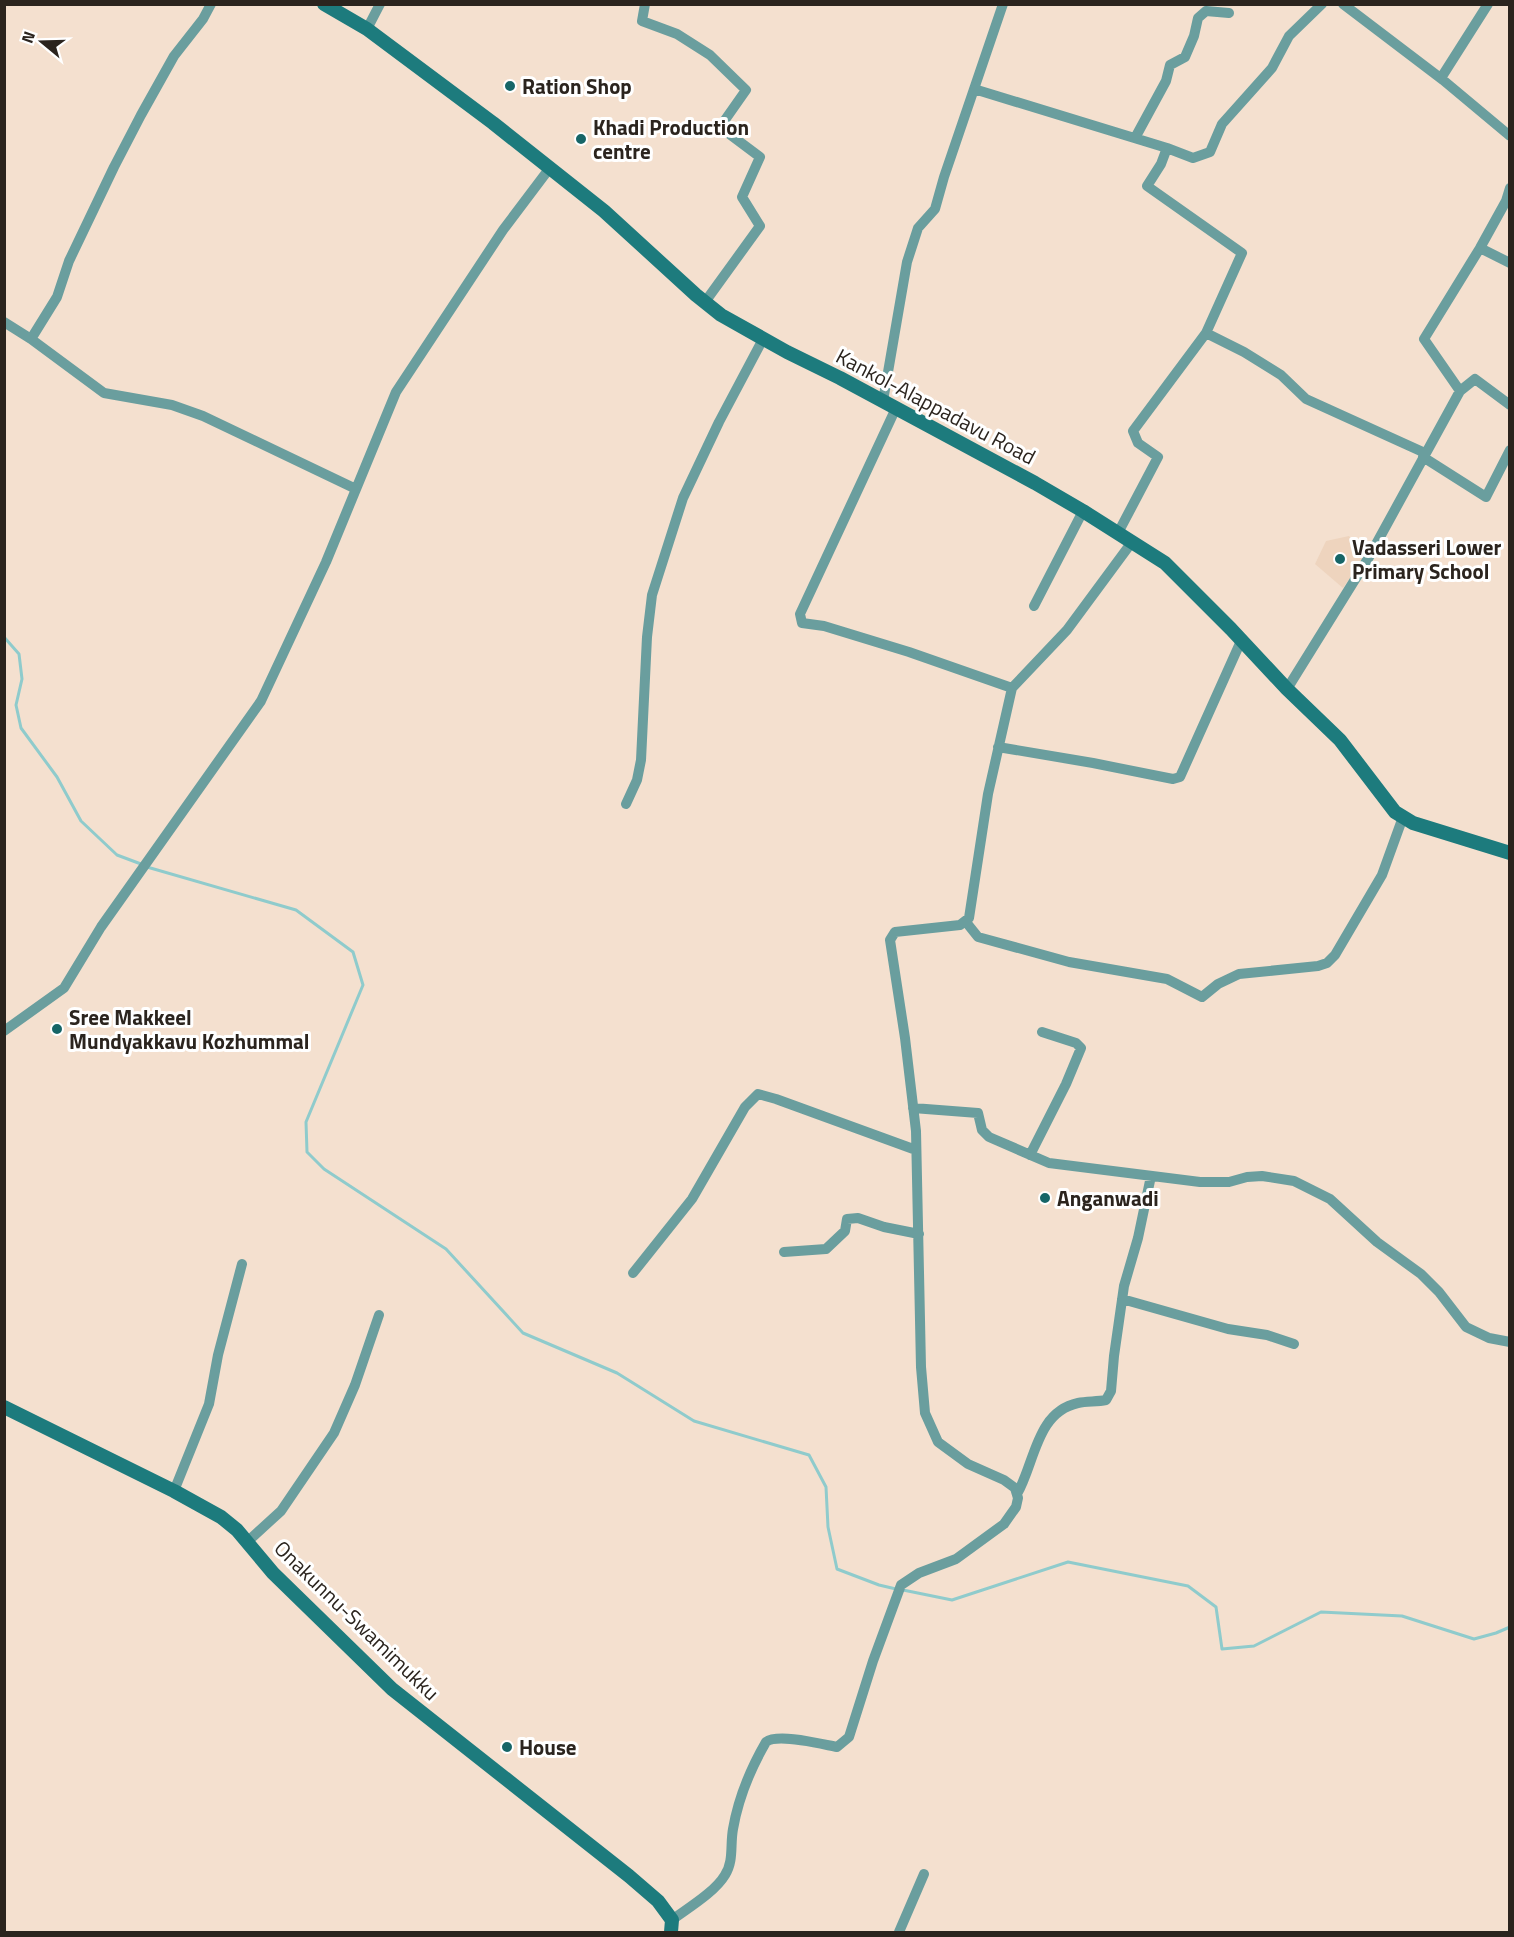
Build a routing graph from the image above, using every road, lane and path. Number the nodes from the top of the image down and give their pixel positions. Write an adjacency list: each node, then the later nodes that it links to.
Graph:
1 (211, 4): 23 (street)
2 (324, 4): 10 (main road, Kankol-Alappadavu Road)
3 (380, 4): 10 (street)
4 (645, 4): 20 (street)
5 (1004, 4): 12 (street)
6 (1322, 4): 15 (street)
7 (1343, 4): 11 (street)
8 (1488, 4): 11 (street)
9 (1228, 13): 14 (street)
10 (367, 29): 16 (main road, Kankol-Alappadavu Road)
11 (1440, 78): 13 (street)
12 (975, 88): 14 (street); 26 (street)
13 (1509, 136)
14 (1135, 138): 15 (street)
15 (1167, 148): 22 (street)
16 (549, 169): 20 (main road, Kankol-Alappadavu Road); 31 (street)
17 (1509, 188): 18 (street)
18 (1480, 248): 19 (street); 25 (street)
19 (1509, 263)
20 (705, 302): 24 (main road, Kankol-Alappadavu Road)
21 (4, 322): 23 (street)
22 (1206, 333): 30 (street); 33 (street)
23 (31, 339): 31 (street)
24 (763, 339): 26 (main road, Kankol-Alappadavu Road); 40 (street)
25 (1460, 391): 27 (street); 30 (street)
26 (883, 401): 28 (main road, Kankol-Alappadavu Road)
27 (1509, 405)
28 (896, 408): 32 (main road, Kankol-Alappadavu Road); 37 (street)
29 (1509, 450): 30 (street)
30 (1424, 455): 38 (street)
31 (356, 489): 44 (street)
32 (1083, 511): 33 (main road, Kankol-Alappadavu Road); 35 (street)
33 (1118, 533): 34 (main road, Kankol-Alappadavu Road)
34 (1132, 542): 36 (main road, Kankol-Alappadavu Road); 37 (street)
35 (1034, 606)
36 (1241, 641): 38 (main road, Kankol-Alappadavu Road); 39 (street)
37 (1012, 688): 39 (street)
38 (1287, 689): 41 (main road, Kankol-Alappadavu Road)
39 (998, 747): 43 (street)
40 (626, 804)
41 (1403, 817): 42 (main road, Kankol-Alappadavu Road); 43 (street)
42 (1509, 853)
43 (966, 922): 46 (street)
44 (4, 1031)
45 (1041, 1032): 48 (street)
46 (913, 1108): 47 (street); 48 (street)
47 (916, 1150): 50 (street); 53 (street)
48 (1030, 1155): 49 (street)
49 (1151, 1176): 54 (street); 56 (street)
50 (919, 1234): 51 (street); 60 (street)
51 (784, 1252)
52 (242, 1264): 59 (street)
53 (633, 1273)
54 (1122, 1299): 57 (street); 60 (street)
55 (379, 1315): 61 (street)
56 (1509, 1342)
57 (1294, 1344)
58 (4, 1407): 59 (main road, Onakunnu-Swamimukku)
59 (174, 1491): 61 (main road, Onakunnu-Swamimukku)
60 (1017, 1494): 63 (street)
61 (247, 1542): 63 (main road, Onakunnu-Swamimukku)
62 (924, 1875): 64 (street)
63 (671, 1926)
64 (899, 1932)

